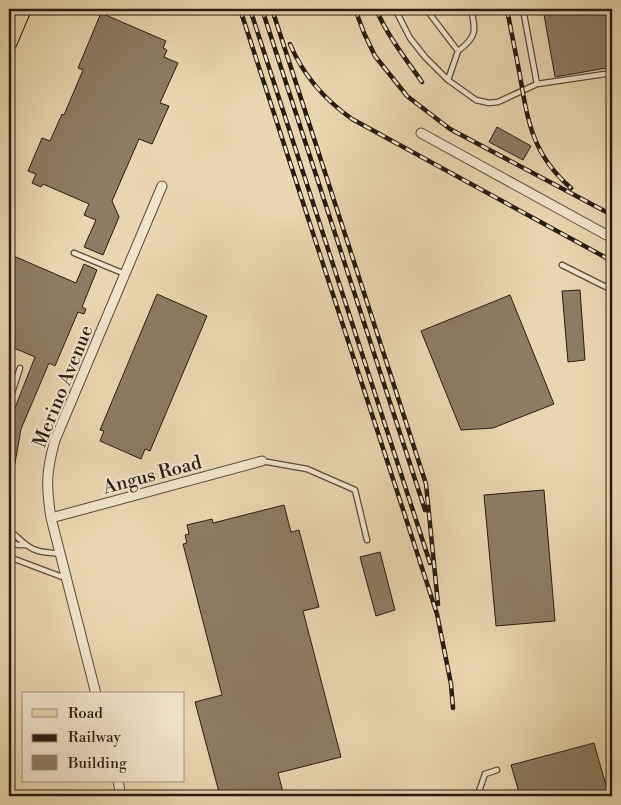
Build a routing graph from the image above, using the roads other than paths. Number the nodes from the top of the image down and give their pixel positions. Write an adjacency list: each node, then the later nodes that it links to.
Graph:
1 (24, 9): 6 (main road)
2 (395, 9): 9 (lane)
3 (426, 9): 7 (lane)
4 (471, 9): 7 (lane)
5 (523, 9): 10 (lane)
6 (9, 44)
7 (458, 51): 9 (lane)
8 (612, 73): 10 (lane)
9 (448, 80): 10 (lane)
10 (537, 84)
11 (421, 133): 13 (street)
12 (162, 186): 16 (street, Merino Avenue)
13 (612, 238)
14 (74, 252): 16 (lane)
15 (562, 265): 17 (lane)
16 (125, 274): 21 (street, Merino Avenue)
17 (612, 290)
18 (20, 368): 19 (lane)
19 (9, 402)
20 (262, 461): 21 (street, Angus Road); 23 (lane)
21 (50, 518): 26 (street, Merino Avenue)
22 (9, 531): 25 (lane)
23 (367, 540)
24 (9, 542): 25 (lane)
25 (26, 545): 26 (lane)
26 (59, 554): 28 (street, Merino Avenue)
27 (9, 557): 28 (lane)
28 (65, 578): 29 (street, Merino Avenue)
29 (95, 692)
30 (497, 770): 32 (lane)
31 (118, 782): 33 (street)
32 (478, 795): 34 (lane)
33 (121, 796)
34 (472, 796)

